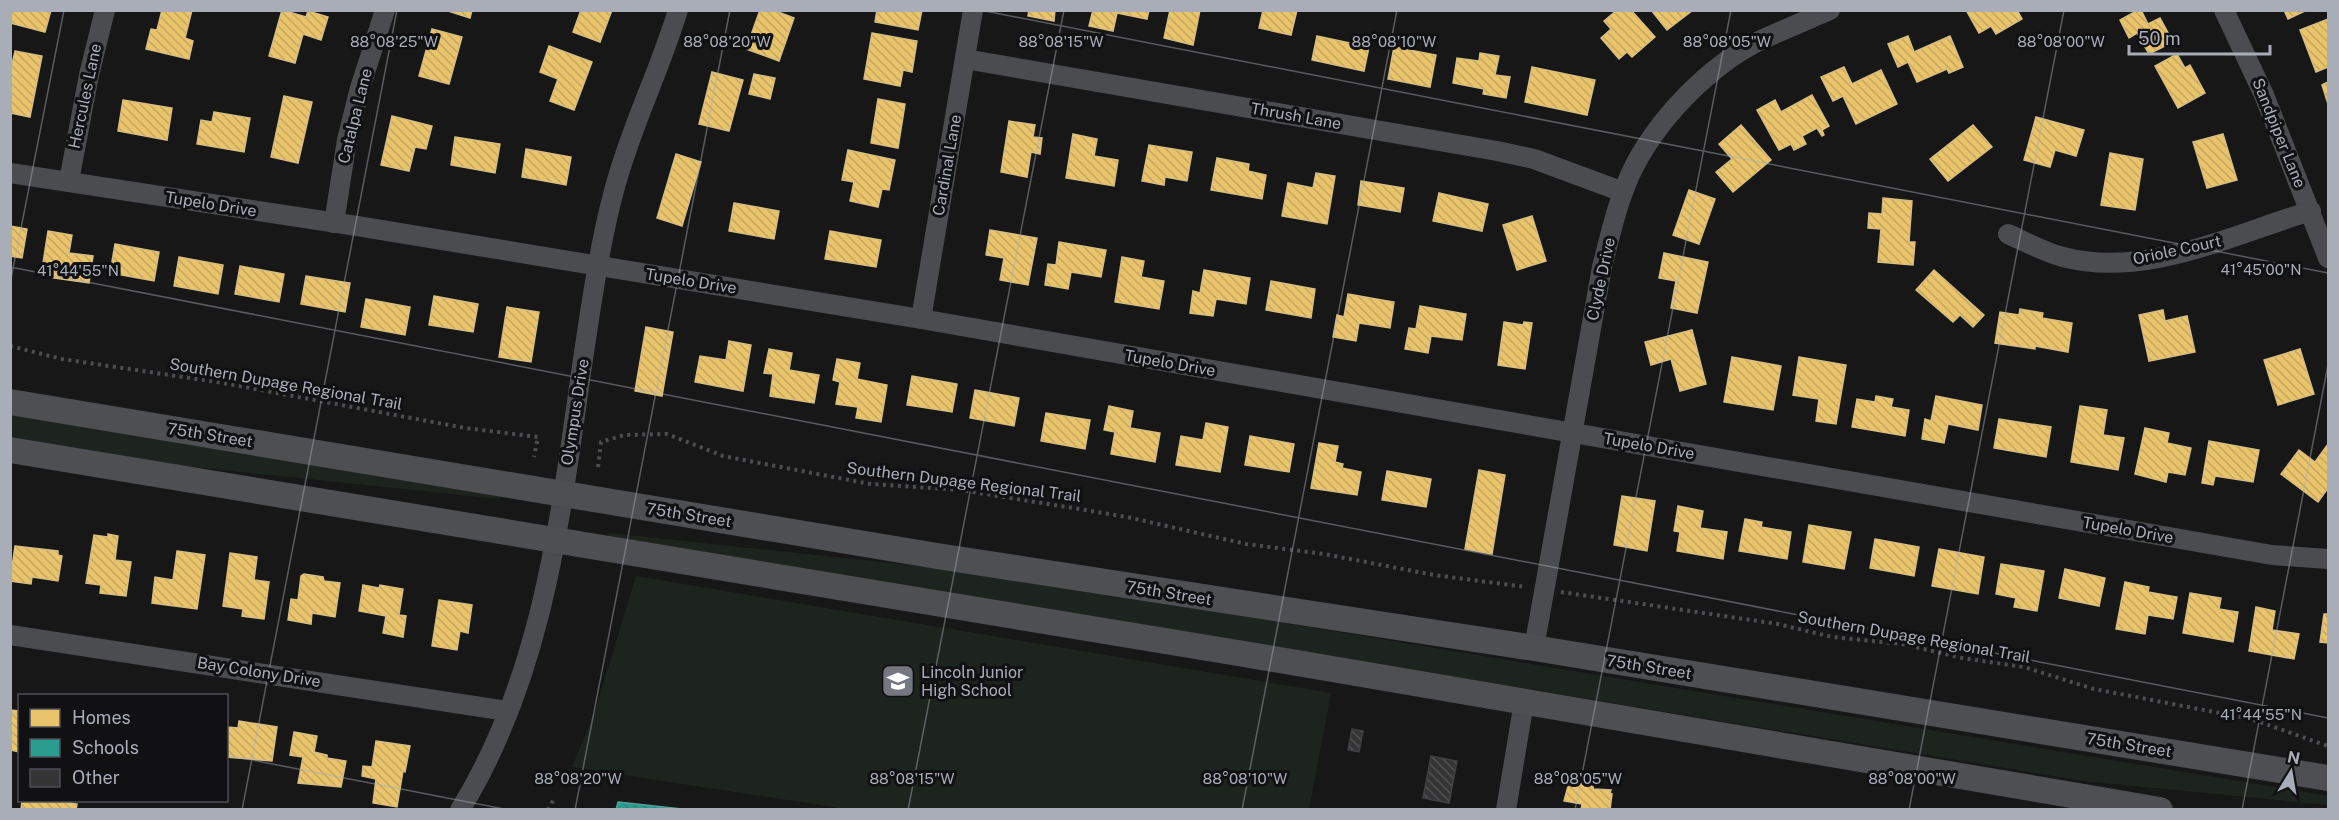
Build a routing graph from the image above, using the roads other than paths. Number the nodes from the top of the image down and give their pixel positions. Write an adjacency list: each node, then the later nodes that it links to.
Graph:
1 (105, 10): 9 (street, Hercules Lane)
2 (385, 10): 12 (street, Catalpa Lane)
3 (678, 10): 15 (street, Olympus Drive)
4 (973, 10): 7 (street, Cardinal Lane)
5 (1830, 10): 10 (street, Clyde Drive)
6 (2224, 10): 11 (street, Sandpiper Lane)
7 (965, 59): 10 (street, Thrush Lane); 16 (street, Cardinal Lane)
8 (10, 173): 9 (street, Tupelo Drive)
9 (69, 181): 12 (street, Tupelo Drive)
10 (1623, 192): 18 (street, Clyde Drive)
11 (2311, 211): 13 (street, Oriole Court); 14 (street, Sandpiper Lane)
12 (334, 223): 15 (street, Tupelo Drive)
13 (2008, 234)
14 (2328, 258)
15 (598, 266): 16 (street, Tupelo Drive); 20 (street, Olympus Drive)
16 (921, 319): 18 (street, Tupelo Drive)
17 (10, 402): 20 (main road, 75th Street)
18 (1572, 433): 22 (street, Tupelo Drive); 24 (street, Clyde Drive)
19 (10, 450): 21 (main road)
20 (562, 494): 21 (street, Olympus Drive); 24 (main road, 75th Street)
21 (554, 541): 25 (main road); 26 (street, Olympus Drive)
22 (2328, 559)
23 (10, 635): 26 (street, Bay Colony Drive)
24 (1534, 648): 27 (main road, 75th Street)
25 (1524, 702): 29 (street); 30 (main road)
26 (507, 711): 28 (street, Olympus Drive)
27 (2328, 778)
28 (460, 810)
29 (1506, 810)
30 (2160, 810)

